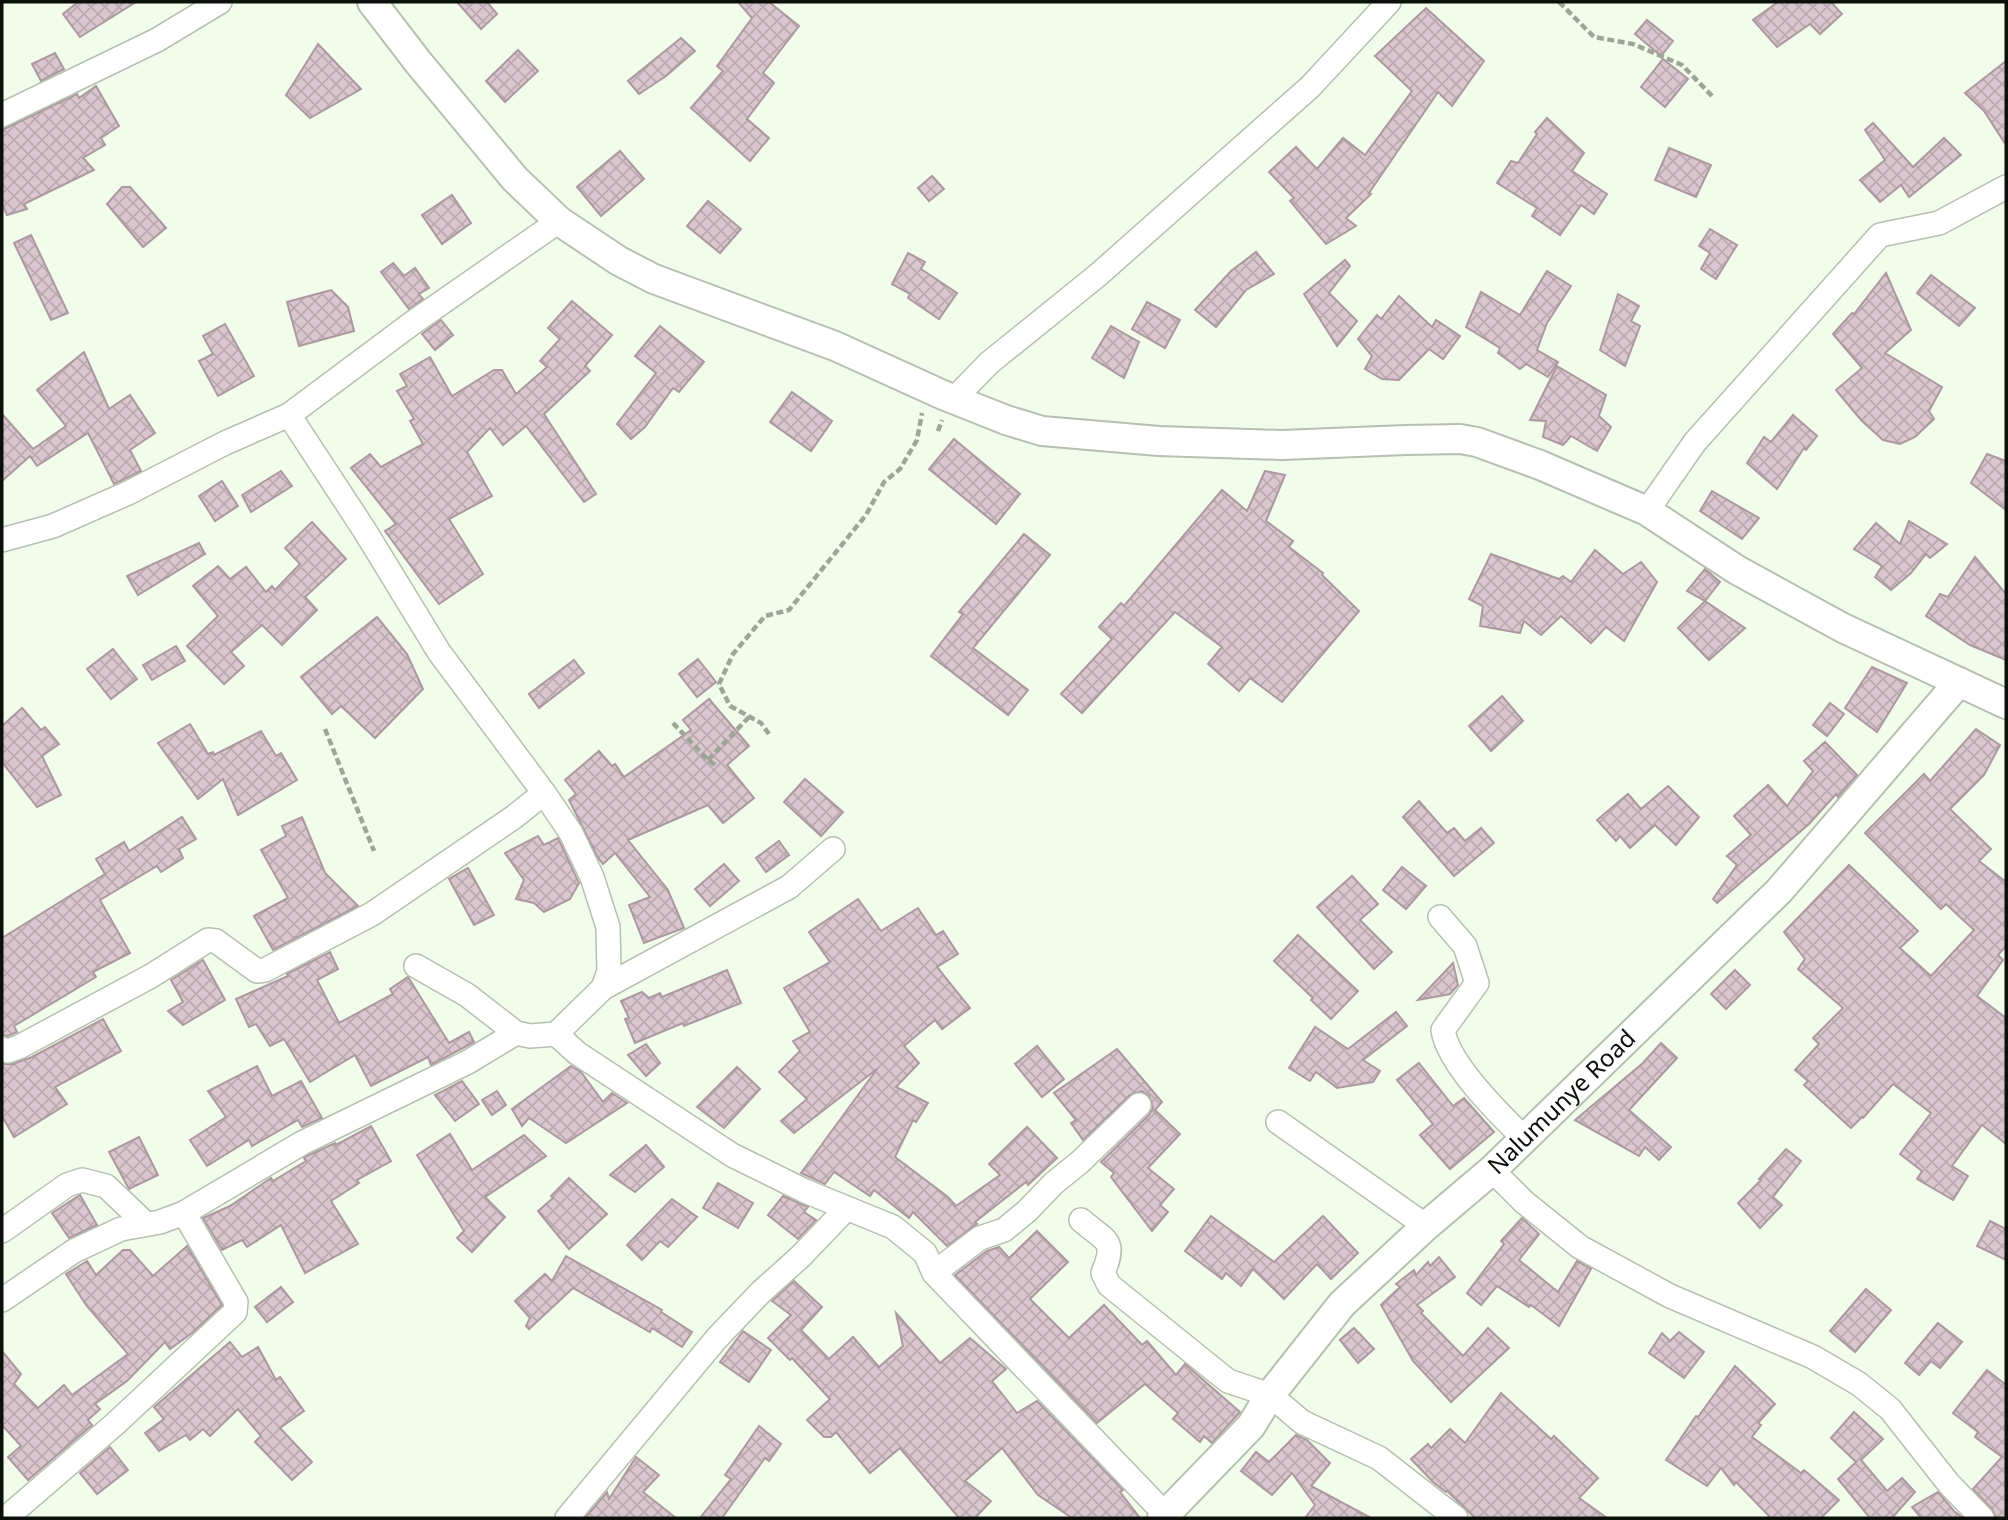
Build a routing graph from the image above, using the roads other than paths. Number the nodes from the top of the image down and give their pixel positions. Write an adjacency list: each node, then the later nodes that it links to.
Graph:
1 (220, 2): 4 (street)
2 (372, 2): 6 (street)
3 (1389, 2): 7 (street)
4 (2, 115)
5 (2006, 187): 9 (street)
6 (559, 220): 7 (street); 8 (street)
7 (945, 395): 9 (street)
8 (289, 415): 10 (street); 13 (street)
9 (1647, 511): 11 (street)
10 (2, 540)
11 (1959, 682): 12 (street); 23 (street, Nalumunye Road)
12 (2004, 697)
13 (544, 793): 17 (street); 20 (street)
14 (833, 849): 17 (street)
15 (1440, 917): 23 (street)
16 (416, 966): 18 (street)
17 (603, 988): 19 (street)
18 (516, 1033): 19 (street); 26 (street)
19 (556, 1034): 25 (street)
20 (2, 1049)
21 (1139, 1105): 31 (street)
22 (1278, 1122): 29 (street)
23 (1525, 1139): 24 (street, Nalumunye Road)
24 (1492, 1170): 29 (street, Nalumunye Road); 38 (street)
25 (846, 1209): 31 (street); 36 (street)
26 (184, 1213): 28 (street); 35 (street)
27 (1081, 1220): 33 (street)
28 (145, 1223): 30 (street); 32 (street)
29 (1426, 1226): 33 (street, Nalumunye Road)
30 (2, 1231)
31 (934, 1273): 34 (street)
32 (2, 1300)
33 (1270, 1395): 34 (street, Nalumunye Road); 37 (street)
34 (1164, 1517)
35 (6, 1518)
36 (567, 1518)
37 (1456, 1518)
38 (1982, 1518)

